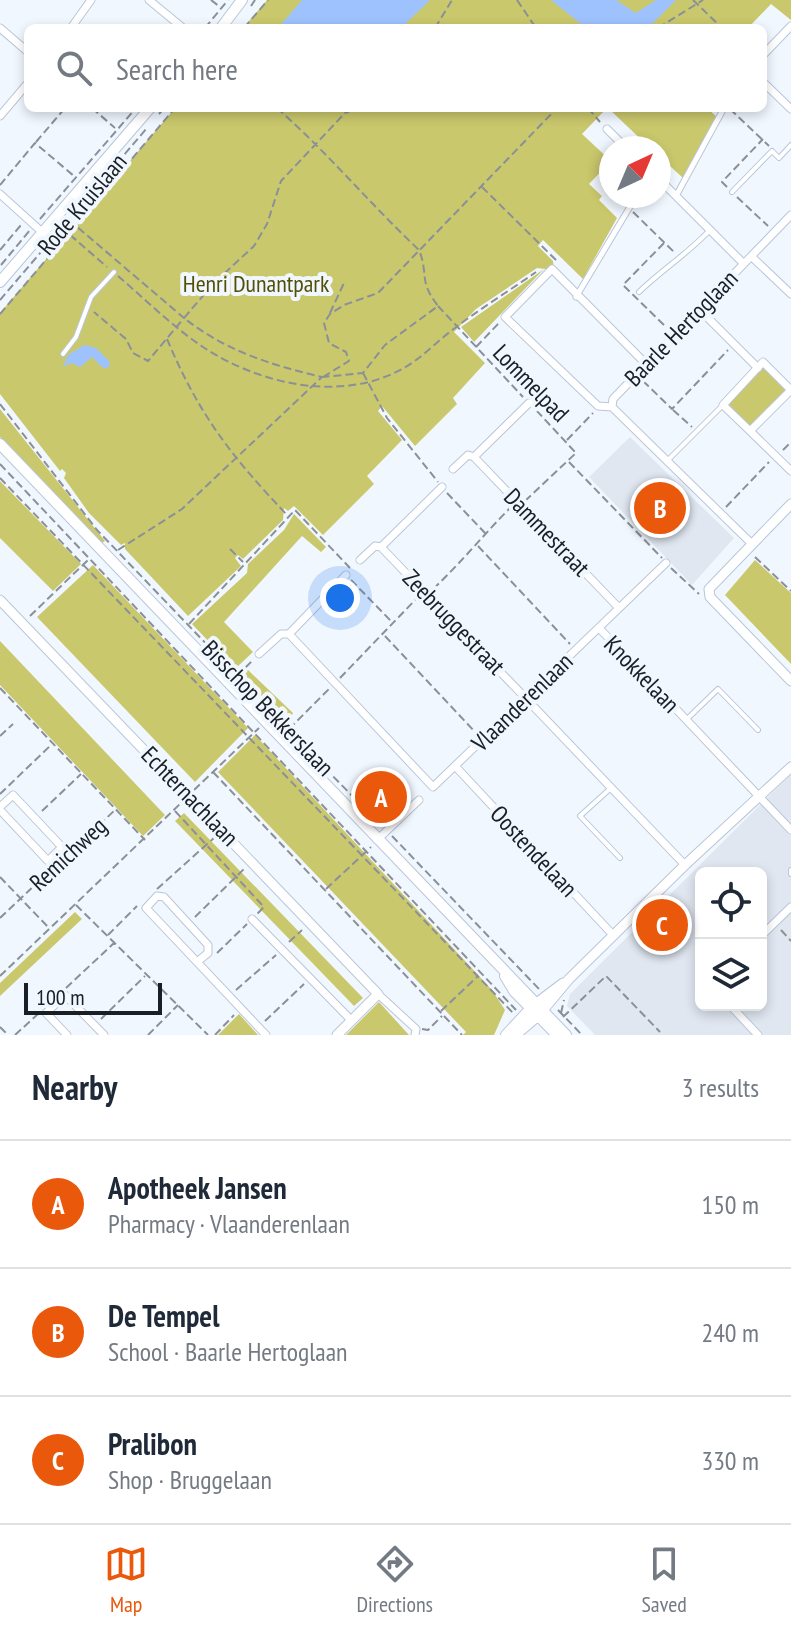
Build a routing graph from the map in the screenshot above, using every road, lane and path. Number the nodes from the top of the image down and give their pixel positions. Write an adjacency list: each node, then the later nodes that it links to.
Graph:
1 (91, 0): 12 (street)
2 (149, 0): 13 (street)
3 (211, 0): 11 (path)
4 (268, 0): 17 (path)
5 (452, 0): 18 (path)
6 (517, 0): 19 (path)
7 (693, 0): 10 (path)
8 (703, 0): 10 (path)
9 (235, 2): 11 (path); 15 (main road); 16 (main road)
10 (697, 4): 20 (path); 21 (path)
11 (221, 8): 14 (path)
12 (74, 24)
13 (178, 24)
14 (208, 24)
15 (216, 24)
16 (223, 24)
17 (247, 24)
18 (437, 24)
19 (533, 24)
20 (664, 24)
21 (718, 24)
22 (791, 26): 25 (street)
23 (0, 28): 24 (street)
24 (24, 49)
25 (767, 51)
26 (767, 86): 28 (street)
27 (24, 88): 41 (street)
28 (791, 109)
29 (62, 112): 47 (path)
30 (97, 112): 43 (path)
31 (133, 112): 43 (path, Rode Kruislaan)
32 (146, 112): 63 (main road, Rode Kruislaan)
33 (161, 112): 61 (path, Rode Kruislaan)
34 (172, 112): 62 (path)
35 (281, 112): 46 (path)
36 (348, 112): 46 (path)
37 (553, 112): 52 (path)
38 (592, 112): 42 (path)
39 (725, 112): 56 (street)
40 (732, 112): 45 (path)
41 (0, 116)
42 (607, 129): 44 (street)
43 (117, 130): 50 (path, Rode Kruislaan)
44 (614, 136)
45 (763, 139): 49 (path); 54 (path)
46 (315, 142): 69 (path); 88 (path)
47 (35, 143): 50 (path); 51 (path)
48 (791, 145): 49 (lane)
49 (772, 151): 54 (lane)
50 (75, 177): 63 (path, Rode Kruislaan)
51 (0, 185)
52 (482, 187): 69 (path); 74 (path)
53 (671, 191): 56 (street)
54 (732, 192): 66 (path)
55 (0, 194): 60 (street)
56 (676, 196): 65 (street)
57 (629, 208): 80 (street)
58 (631, 208): 71 (path)
59 (791, 215): 66 (street, Baarle Hertoglaan)
60 (27, 218): 63 (street); 68 (path)
61 (69, 220): 62 (path); 64 (path, Rode Kruislaan)
62 (76, 226): 67 (path); 88 (path)
63 (39, 228): 73 (path, Rode Kruislaan); 76 (main road, Rode Kruislaan)
64 (62, 228): 67 (path); 81 (path, Rode Kruislaan)
65 (710, 229): 71 (lane); 72 (street)
66 (774, 232): 70 (street, Baarle Hertoglaan)
67 (69, 234): 75 (path); 85 (path)
68 (0, 250)
69 (419, 250): 83 (path, Lommelpad); 86 (path)
70 (752, 257): 72 (street, Baarle Hertoglaan); 79 (street)
71 (682, 259): 78 (lane)
72 (743, 263): 84 (street, Baarle Hertoglaan)
73 (0, 265)
74 (552, 269): 80 (street); 87 (street); 90 (path)
75 (114, 272): 82 (lane); 89 (path)
76 (0, 282)
77 (344, 283): 86 (path)
78 (639, 292)
79 (791, 294)
80 (576, 297): 95 (street)
81 (0, 300)
82 (86, 305): 91 (path); 93 (lane)
83 (438, 306): 90 (path, Lommelpad); 97 (path)
84 (699, 309): 95 (street, Baarle Hertoglaan); 96 (street)
85 (0, 314)
86 (330, 314): 98 (path)
87 (505, 317): 92 (path); 105 (street)
88 (184, 318): 89 (path); 98 (path)
89 (177, 326): 91 (path); 101 (path)
90 (456, 327): 92 (path, Lommelpad); 100 (path)
91 (167, 339): 115 (path)
92 (475, 348): 102 (path, Lommelpad)
93 (63, 354)
94 (724, 355): 107 (path)
95 (646, 364): 105 (street, Baarle Hertoglaan)
96 (758, 368): 104 (street); 109 (street)
97 (363, 373): 98 (path); 100 (path)
98 (322, 377): 101 (path)
99 (644, 382): 107 (path)
100 (368, 383): 101 (path); 123 (path)
101 (313, 386): 115 (path)
102 (529, 403): 110 (path, Lommelpad); 113 (street)
103 (0, 404): 133 (path, Bisschop Bekkerslaan)
104 (723, 405): 108 (lane); 109 (street)
105 (612, 407): 117 (street, Baarle Hertoglaan)
106 (596, 409): 110 (path)
107 (672, 409): 108 (path)
108 (696, 431): 117 (lane)
109 (750, 431): 114 (street)
110 (565, 441): 116 (path, Lommelpad)
111 (791, 442): 114 (path)
112 (0, 444): 185 (main road, Bisschop Bekkerslaan)
113 (474, 457): 120 (street); 124 (street, Dammestraat)
114 (776, 457): 121 (street)
115 (234, 459): 127 (path); 133 (path)
116 (568, 461): 124 (path); 138 (path)
117 (666, 462): 129 (street, Baarle Hertoglaan)
118 (769, 462): 126 (path)
119 (0, 464): 135 (path, Bisschop Bekkerslaan)
120 (453, 469): 123 (path)
121 (791, 471)
122 (0, 478): 139 (path)
123 (440, 485): 128 (path); 131 (street)
124 (519, 503): 128 (path); 145 (street, Dammestraat)
125 (791, 504): 129 (street)
126 (727, 506)
127 (289, 517): 137 (path); 140 (path)
128 (485, 533): 130 (path)
129 (752, 544): 134 (street)
130 (478, 546): 142 (path); 152 (path)
131 (381, 547): 136 (street); 142 (street, Zeebruggestraat)
132 (230, 549): 137 (path)
133 (117, 551): 148 (path, Bisschop Bekkerslaan)
134 (742, 555): 141 (path); 143 (street)
135 (90, 558): 139 (path); 163 (path, Bisschop Bekkerslaan)
136 (360, 560)
137 (244, 563): 148 (path)
138 (666, 563): 143 (path); 145 (street, Vlaanderenlaan)
139 (85, 564): 147 (path); 166 (path)
140 (346, 575): 146 (path); 150 (street)
141 (791, 591)
142 (425, 594): 146 (path); 158 (street, Zeebruggestraat)
143 (710, 597): 155 (street)
144 (0, 600): 147 (street, Echternachlaan)
145 (619, 608): 149 (street, Vlaanderenlaan)
146 (392, 622): 151 (path)
147 (24, 623): 176 (street, Echternachlaan)
148 (188, 625): 154 (path, Bisschop Bekkerslaan)
149 (599, 628): 152 (street, Vlaanderenlaan); 160 (street, Knokkelaan)
150 (289, 634): 153 (street); 156 (street)
151 (384, 635): 156 (path); 167 (path)
152 (576, 650): 158 (street, Vlaanderenlaan)
153 (259, 654): 154 (path)
154 (237, 676): 159 (path, Bisschop Bekkerslaan)
155 (791, 681)
156 (334, 684): 161 (path, Bisschop Bekkerslaan); 170 (street, Vlaanderenlaan)
157 (0, 688): 169 (path)
158 (527, 697): 167 (street, Vlaanderenlaan); 174 (street, Zeebruggestraat)
159 (264, 705)
160 (686, 720): 164 (lane, Knokkelaan); 177 (street, Knokkelaan)
161 (280, 722)
162 (13, 724): 165 (path)
163 (255, 730): 166 (path); 186 (path, Bisschop Bekkerslaan)
164 (758, 730)
165 (0, 736)
166 (248, 736): 172 (path); 187 (path)
167 (482, 740): 170 (street, Vlaanderenlaan)
168 (299, 741): 183 (path, Bisschop Bekkerslaan)
169 (53, 744): 173 (path); 175 (path)
170 (455, 766): 205 (street, Oostendelaan)
171 (791, 767): 177 (street)
172 (212, 772): 176 (path); 194 (path, Echternachlaan)
173 (82, 774): 180 (path); 181 (path, Remichweg)
174 (612, 787): 189 (lane); 190 (street, Zeebruggestraat)
175 (0, 794)
176 (189, 796): 200 (street, Echternachlaan)
177 (760, 798): 182 (street, Knokkelaan); 190 (street)
178 (419, 800): 183 (street)
179 (0, 808): 181 (street, Remichweg); 181 (street, Remichweg)
180 (116, 809): 184 (path); 188 (path, Remichweg)
181 (34, 818)
182 (791, 830)
183 (387, 831): 185 (street); 218 (path, Bisschop Bekkerslaan)
184 (145, 840): 193 (path); 196 (path)
185 (377, 840): 218 (main road, Bisschop Bekkerslaan)
186 (368, 850): 187 (path); 217 (path, Bisschop Bekkerslaan)
187 (361, 856): 194 (path); 211 (path)
188 (64, 858)
189 (620, 858)
190 (685, 865): 205 (street)
191 (54, 867): 195 (path, Remichweg)
192 (0, 877): 195 (path)
193 (236, 877): 199 (path); 201 (path)
194 (325, 890): 220 (path, Echternachlaan)
195 (20, 898): 198 (path, Remichweg); 203 (path)
196 (76, 905): 203 (path); 209 (path)
197 (791, 907): 202 (street)
198 (0, 918)
199 (252, 919): 207 (street); 208 (path)
200 (310, 922): 207 (path); 214 (street, Echternachlaan)
201 (188, 923): 208 (street); 208 (street)
202 (774, 923): 204 (street); 206 (path)
203 (50, 929): 210 (path)
204 (767, 930)
205 (614, 936): 213 (street)
206 (791, 941)
207 (282, 949): 212 (street); 215 (path)
208 (200, 965): 215 (street)
209 (146, 975): 216 (path); 226 (path)
210 (0, 976)
211 (477, 976): 220 (path); 222 (path)
212 (309, 979): 225 (street); 228 (path)
213 (569, 979): 218 (street); 224 (path)
214 (378, 994): 225 (street); 229 (street, Echternachlaan)
215 (229, 997): 219 (street)
216 (179, 1004): 234 (path); 235 (path)
217 (513, 1006)
218 (541, 1006): 224 (main road, Bisschop Bekkerslaan); 224 (path, Bisschop Bekkerslaan); 240 (main road); 241 (main road); 242 (main road, Bisschop Bekkerslaan)
219 (241, 1009): 228 (street); 236 (path)
220 (440, 1011): 223 (path, Echternachlaan)
221 (736, 1011): 245 (street)
222 (511, 1012)
223 (443, 1016): 229 (path); 239 (path, Echternachlaan)
224 (559, 1018): 230 (path); 243 (main road, Bisschop Bekkerslaan); 244 (path, Bisschop Bekkerslaan)
225 (352, 1021): 238 (street)
226 (95, 1026): 232 (street); 233 (street)
227 (0, 1027): 231 (path)
228 (259, 1028): 237 (street)
229 (416, 1032)
230 (660, 1032)
231 (8, 1035)
232 (67, 1035)
233 (104, 1035)
234 (148, 1035)
235 (208, 1035)
236 (215, 1035)
237 (266, 1035)
238 (337, 1035)
239 (462, 1035)
240 (506, 1035)
241 (515, 1035)
242 (557, 1035)
243 (566, 1035)
244 (582, 1035)
245 (758, 1035)

